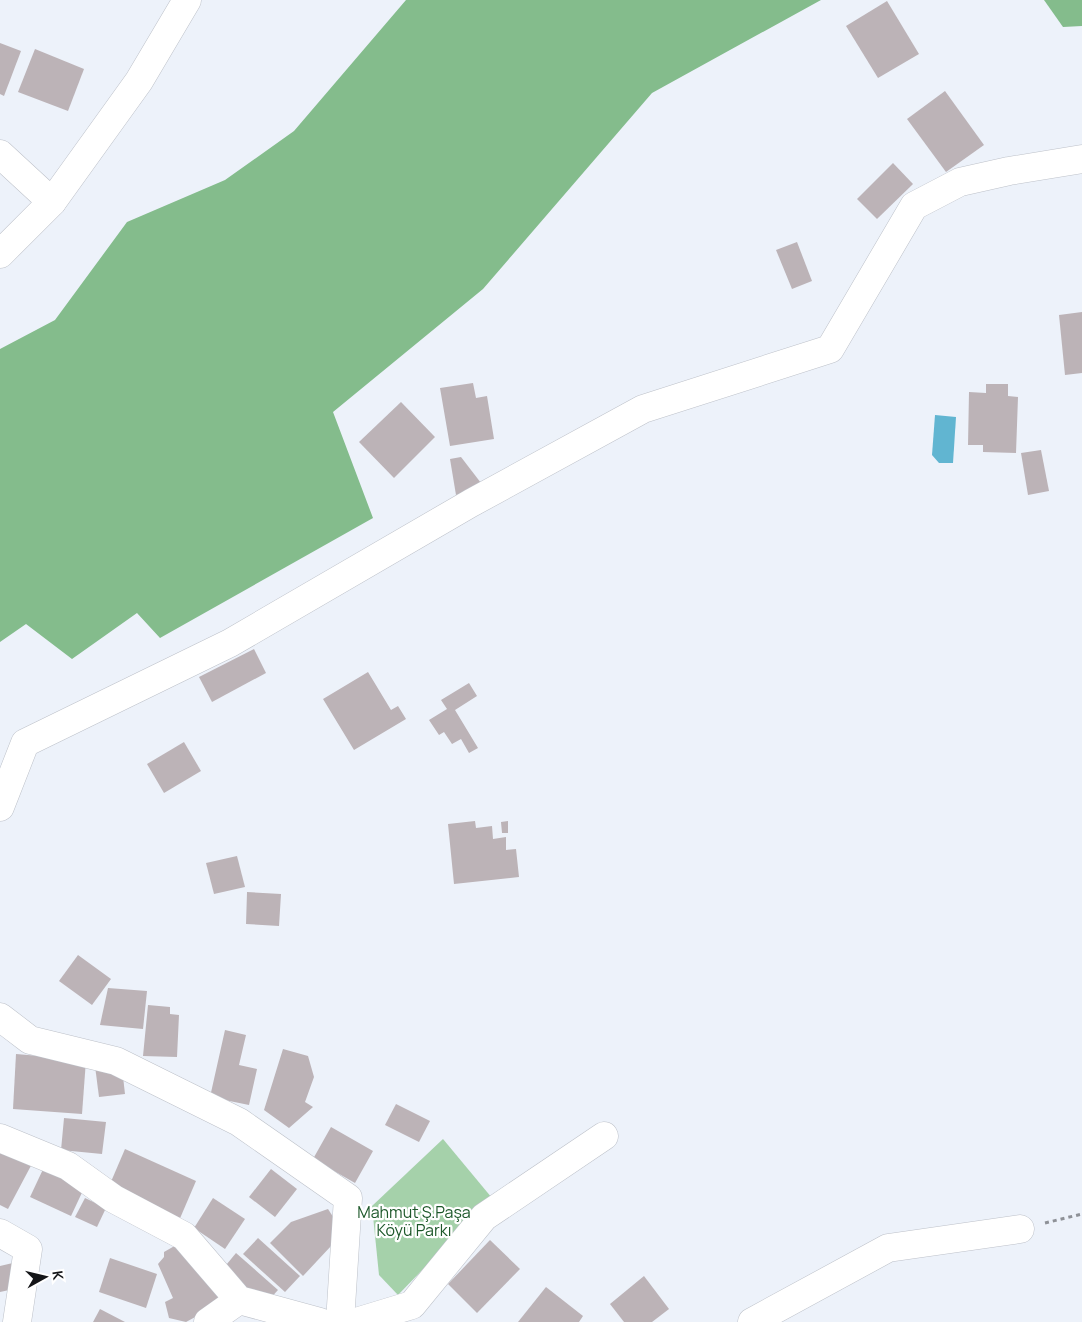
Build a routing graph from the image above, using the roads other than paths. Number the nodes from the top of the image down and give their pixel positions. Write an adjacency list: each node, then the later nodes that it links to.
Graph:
1 (187, 0): 4 (street)
2 (0, 154): 4 (street)
3 (1082, 159): 6 (street)
4 (52, 202): 5 (street)
5 (0, 254)
6 (0, 807)
7 (0, 1017): 16 (street)
8 (604, 1136): 17 (street)
9 (0, 1138): 12 (street)
10 (1020, 1229): 18 (street)
11 (0, 1233): 13 (street)
12 (239, 1300): 14 (street); 15 (street)
13 (17, 1322)
14 (208, 1322)
15 (320, 1322)
16 (340, 1322)
17 (356, 1322)
18 (752, 1322)

